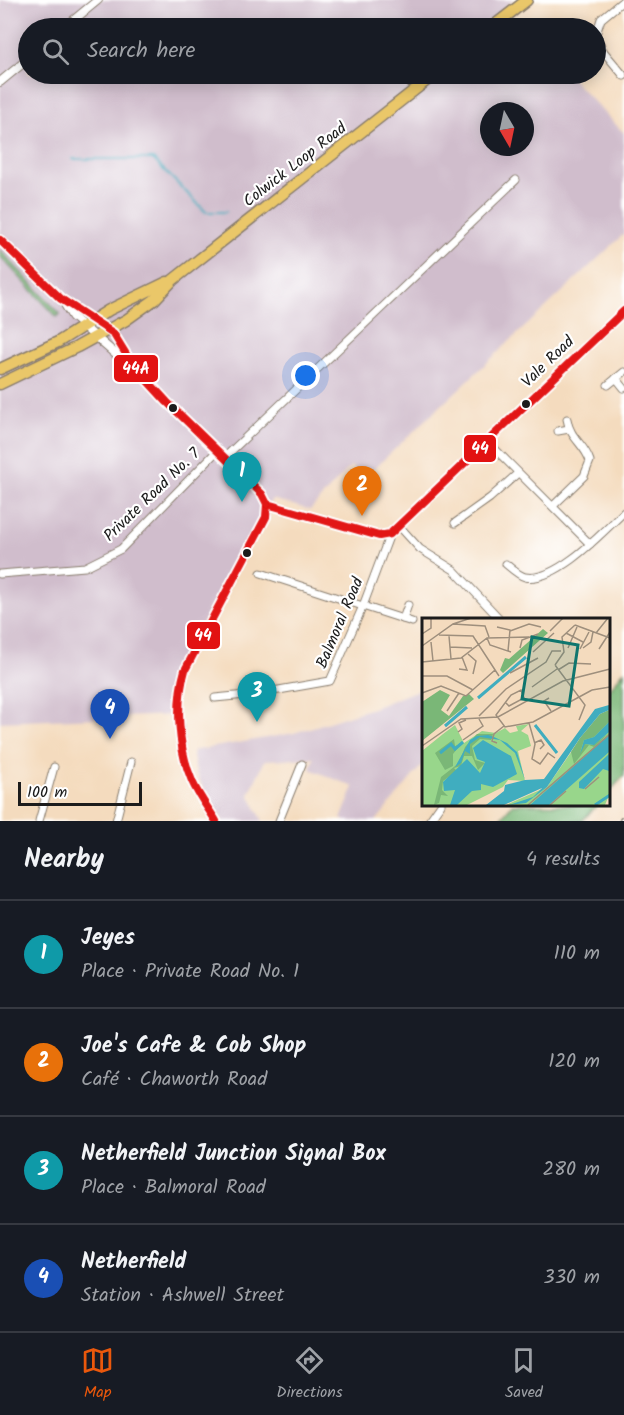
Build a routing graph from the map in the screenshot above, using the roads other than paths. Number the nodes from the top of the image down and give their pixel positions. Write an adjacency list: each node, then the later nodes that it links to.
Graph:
1 (98, 0): 4 (street)
2 (527, 0): 5 (main road)
3 (624, 0): 6 (street)
4 (76, 18)
5 (504, 18)
6 (602, 18)
7 (606, 54): 9 (street)
8 (18, 67): 10 (street)
9 (624, 76)
10 (0, 82)
11 (422, 84): 14 (main road, Colwick Loop Road)
12 (516, 180): 33 (street)
13 (0, 240): 15 (street)
14 (173, 280): 17 (main road, Colwick Loop Road); 19 (main road, Colwick Loop Road)
15 (61, 299): 17 (street); 18 (street)
16 (624, 311): 31 (street, Vale Road)
17 (94, 320): 18 (main road, Colwick Loop Road); 19 (street)
18 (84, 326): 20 (street); 22 (main road, Colwick Loop Road)
19 (108, 329): 20 (main road, Colwick Loop Road); 21 (street)
20 (95, 337): 21 (street); 25 (main road, Colwick Loop Road)
21 (132, 364): 32 (street)
22 (0, 369)
23 (624, 372): 24 (street)
24 (616, 378): 26 (street); 27 (street)
25 (0, 384)
26 (608, 386)
27 (624, 388)
28 (567, 419): 29 (street)
29 (569, 429): 30 (street); 36 (street)
30 (558, 431)
31 (487, 441): 34 (street); 39 (street, Vale Road)
32 (217, 451): 33 (street); 44 (street, Private Road No. 7)
33 (224, 458): 35 (street)
34 (518, 473): 36 (street); 38 (street)
35 (267, 504): 40 (street); 59 (street)
36 (553, 506): 41 (street)
37 (624, 512): 41 (street)
38 (455, 523)
39 (400, 526): 40 (street, Vale Road); 48 (street)
40 (390, 534): 47 (street, Balmoral Road)
41 (590, 544): 42 (street)
42 (506, 564)
43 (261, 573): 47 (street)
44 (0, 574)
45 (494, 600): 48 (street)
46 (408, 605): 50 (street)
47 (363, 606): 50 (street); 52 (street, Balmoral Road)
48 (488, 607): 49 (street)
49 (497, 616)
50 (403, 619): 51 (street)
51 (412, 622)
52 (215, 698)
53 (131, 762): 58 (street)
54 (302, 764): 60 (street)
55 (54, 767): 57 (street)
56 (440, 806): 61 (street)
57 (39, 821)
58 (116, 821)
59 (216, 821)
60 (279, 821)
61 (429, 821)

